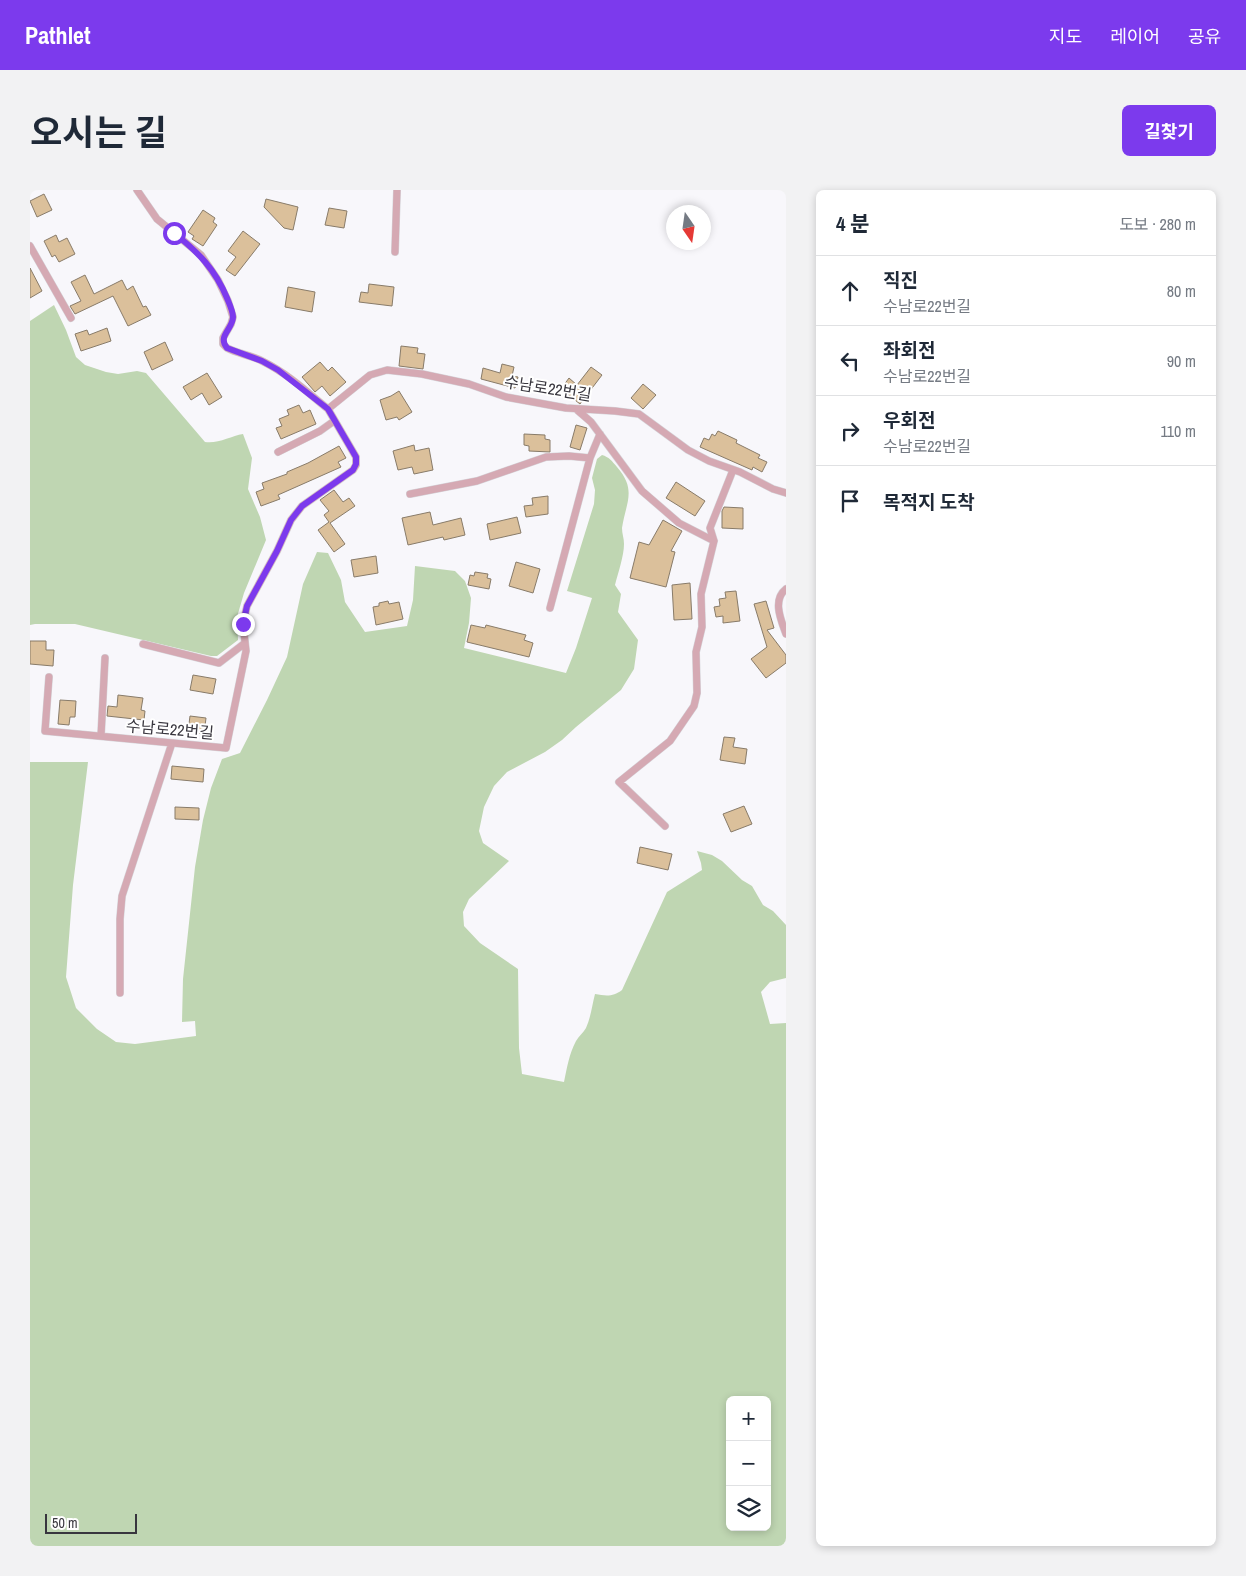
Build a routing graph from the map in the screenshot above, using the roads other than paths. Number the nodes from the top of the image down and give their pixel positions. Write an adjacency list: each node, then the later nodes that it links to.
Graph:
1 (137, 190): 7 (lane, 수남로22번길)
2 (397, 190): 4 (lane)
3 (30, 246): 5 (lane)
4 (395, 252)
5 (71, 318)
6 (576, 408): 7 (lane, 수남로22번길); 9 (lane); 12 (lane, 수남로22번길)
7 (328, 409): 8 (lane, 수남로22번길)
8 (334, 421): 10 (lane); 19 (lane, 수남로22번길)
9 (600, 434): 11 (lane); 15 (lane)
10 (278, 452)
11 (590, 458): 14 (lane); 17 (lane)
12 (733, 470): 13 (lane, 수남로22번길); 15 (lane)
13 (786, 493)
14 (410, 494)
15 (714, 541): 25 (lane)
16 (786, 590): 18 (lane)
17 (550, 608)
18 (786, 634)
19 (245, 643): 20 (lane); 24 (lane, 수남로22번길)
20 (143, 644)
21 (105, 658): 23 (lane)
22 (49, 677): 23 (lane, 수남로22번길)
23 (101, 736): 24 (lane, 수남로22번길)
24 (172, 743): 26 (lane)
25 (665, 826)
26 (120, 993)

